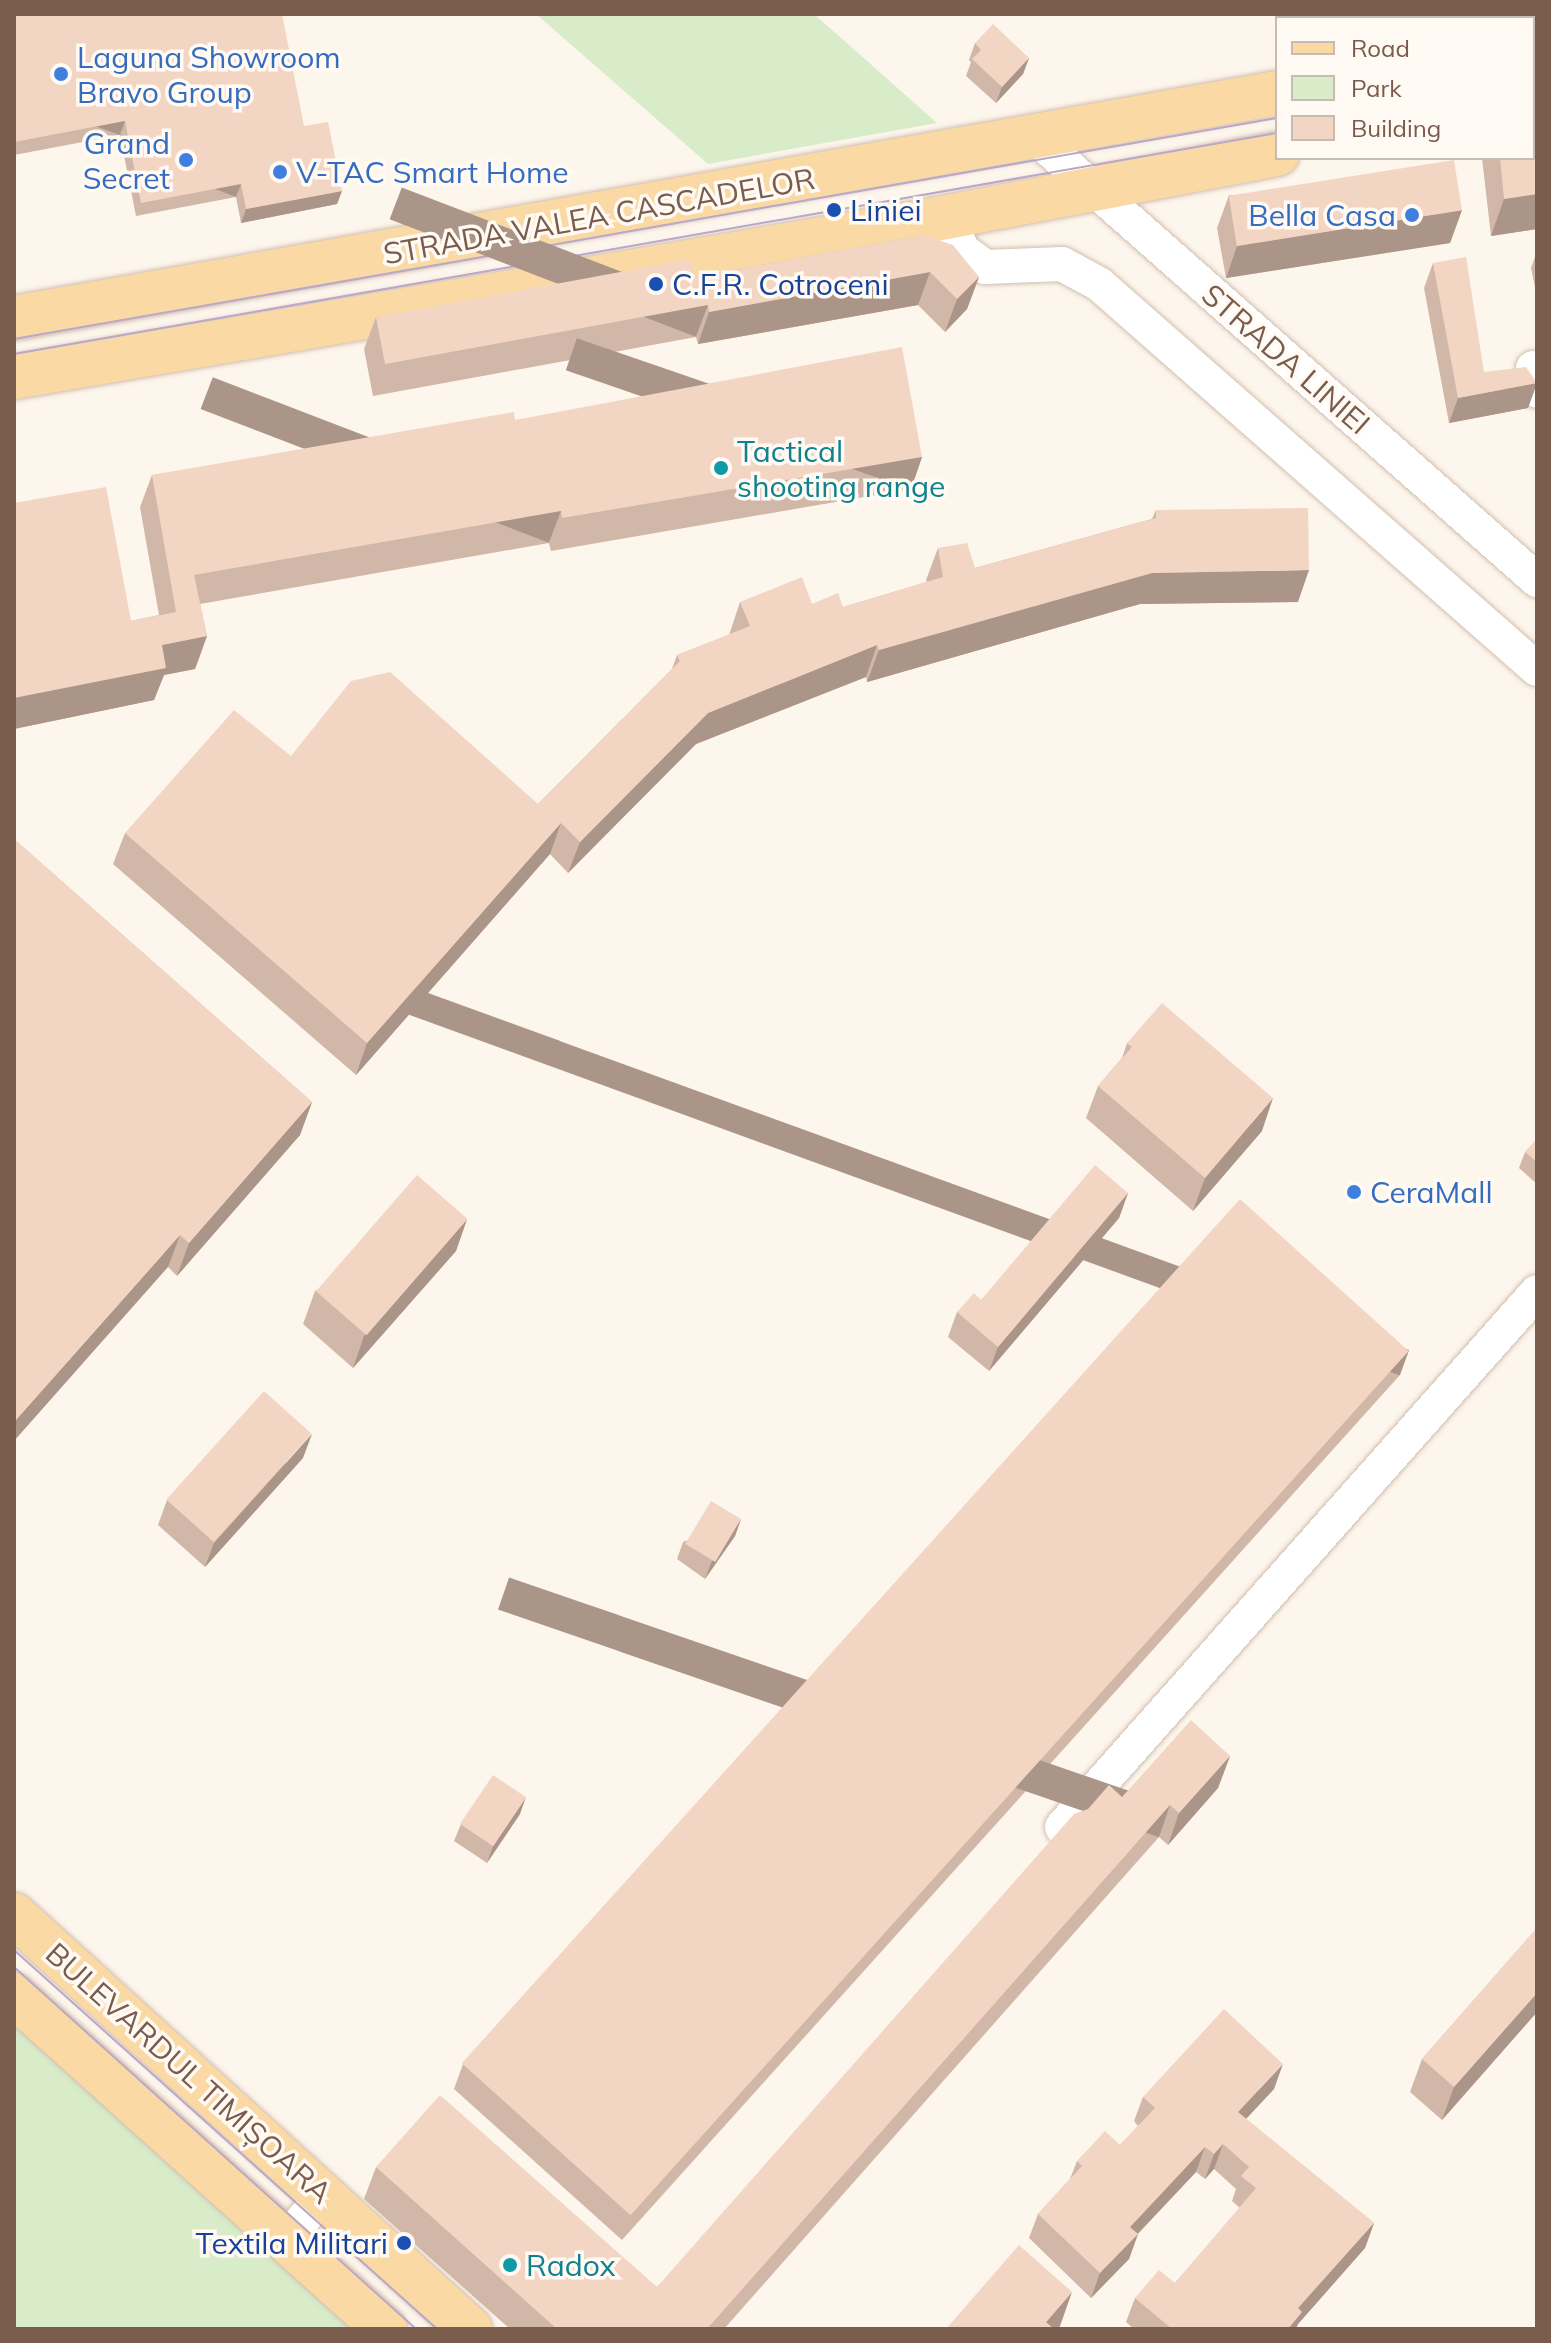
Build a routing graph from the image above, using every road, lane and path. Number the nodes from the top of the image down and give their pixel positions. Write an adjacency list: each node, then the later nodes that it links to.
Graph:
1 (1275, 93): 2 (main road, STRADA VALEA CASCADELOR)
2 (1035, 137): 4 (street, STRADA LINIEI); 6 (main road, STRADA VALEA CASCADELOR)
3 (1275, 154): 4 (main road, STRADA VALEA CASCADELOR)
4 (1091, 187): 5 (main road, STRADA VALEA CASCADELOR); 10 (street, STRADA LINIEI)
5 (949, 216): 8 (main road, STRADA VALEA CASCADELOR); 11 (street)
6 (301, 268): 7 (main road, STRADA VALEA CASCADELOR); 8 (main road)
7 (14, 318)
8 (311, 325): 9 (main road, STRADA VALEA CASCADELOR)
9 (14, 377)
10 (1529, 563)
11 (1537, 669)
12 (1537, 1292): 13 (street)
13 (1062, 1827)
14 (14, 1915): 16 (main road, BULEVARDUL TIMIȘOARA)
15 (14, 1995): 17 (main road, BULEVARDUL TIMIȘOARA)
16 (324, 2195): 17 (street); 19 (main road, BULEVARDUL TIMIȘOARA)
17 (286, 2239): 18 (main road, BULEVARDUL TIMIȘOARA)
18 (385, 2329)
19 (470, 2329)

